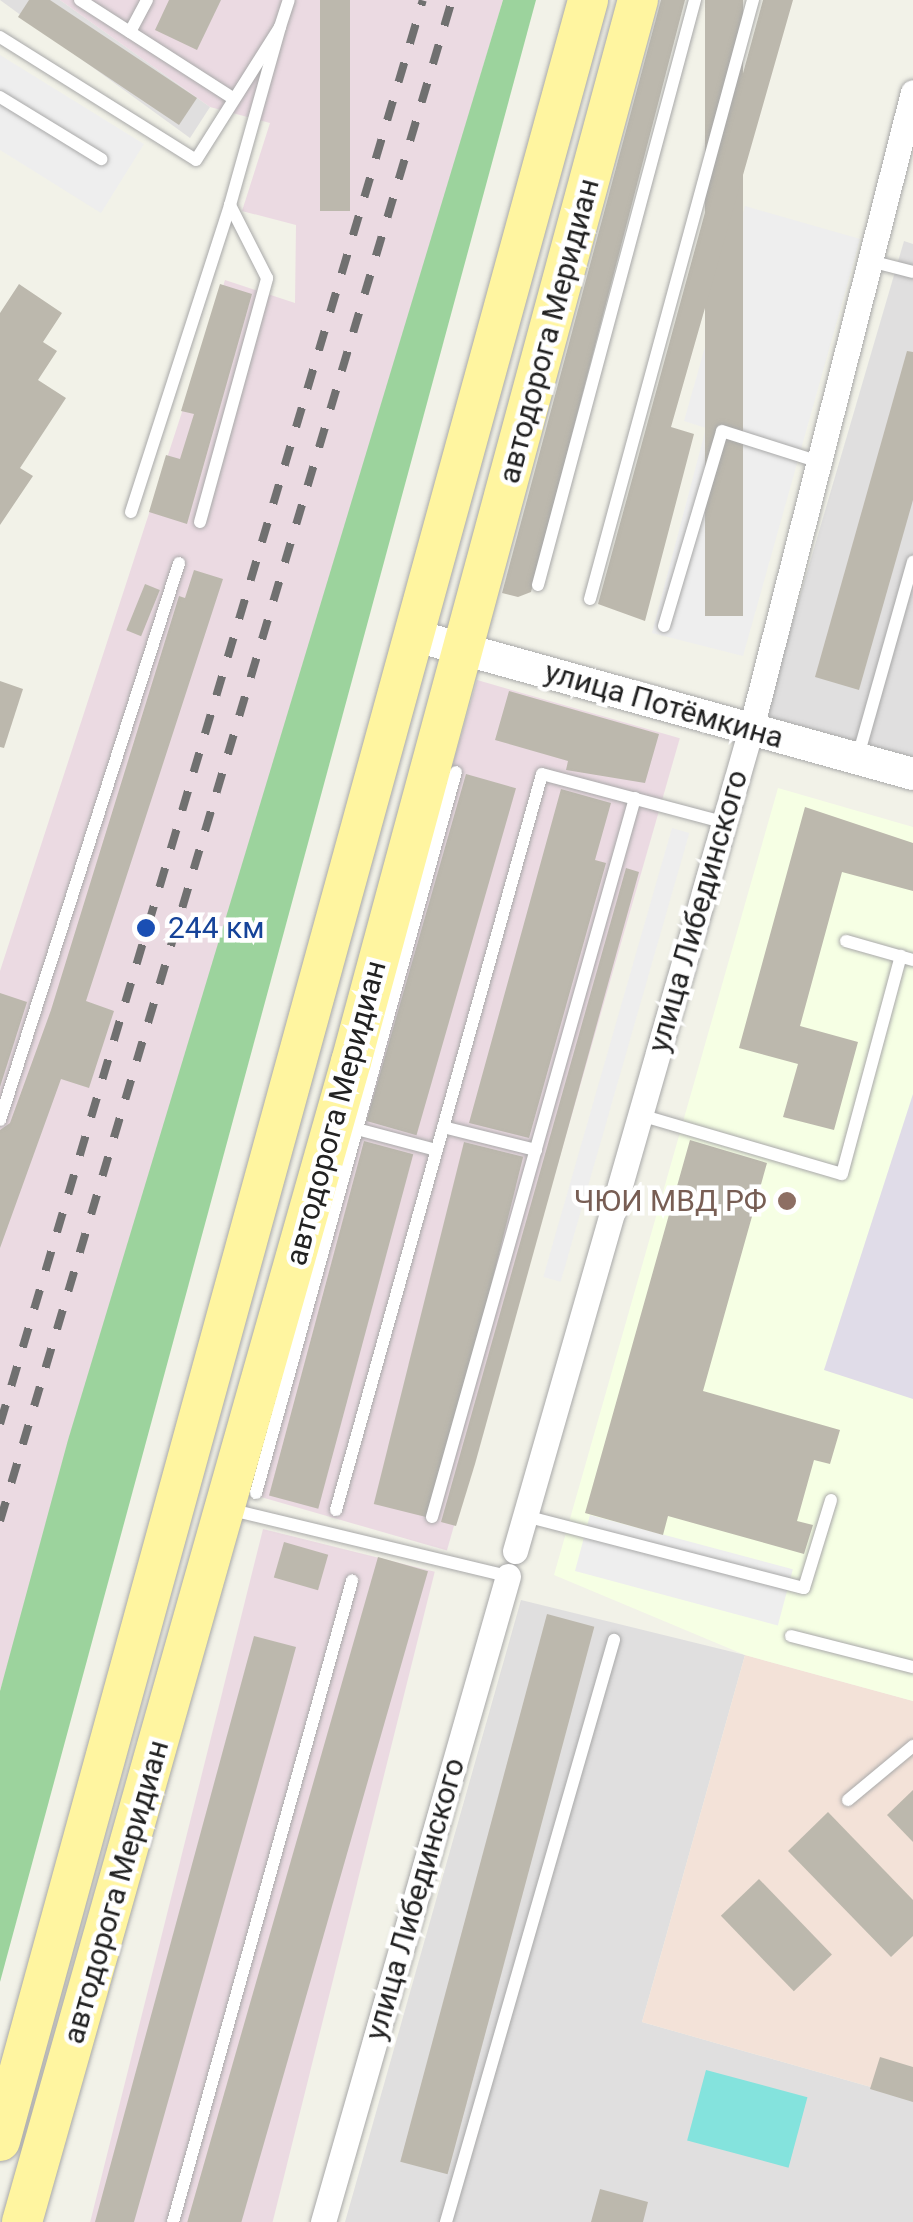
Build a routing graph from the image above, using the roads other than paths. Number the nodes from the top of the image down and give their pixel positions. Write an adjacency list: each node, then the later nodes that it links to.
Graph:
1 (80, 0): 9 (lane)
2 (147, 0): 9 (lane)
3 (289, 0): 8 (lane)
4 (588, 0): 26 (main road, автодорога Меридиан)
5 (638, 0): 27 (main road, автодорога Меридиан)
6 (695, 0): 23 (lane)
7 (753, 0): 24 (lane)
8 (280, 27): 13 (lane); 15 (lane)
9 (130, 32): 13 (lane)
10 (0, 37): 13 (lane)
11 (913, 92): 16 (street, улица Либединского)
12 (0, 98): 14 (lane)
13 (234, 98)
14 (102, 159)
15 (230, 205): 19 (lane); 20 (lane)
16 (870, 261): 17 (lane); 18 (street, улица Либединского)
17 (913, 272)
18 (819, 462): 25 (lane); 28 (street, улица Либединского)
19 (131, 512)
20 (200, 522)
21 (179, 562): 37 (lane)
22 (913, 562): 29 (lane)
23 (538, 584)
24 (590, 599)
25 (664, 626)
26 (416, 636): 27 (street, улица Потёмкина); 54 (main road, автодорога Меридиан)
27 (462, 648): 28 (street, улица Потёмкина); 43 (main road, автодорога Меридиан)
28 (751, 728): 29 (street, улица Потёмкина); 33 (street, улица Либединского)
29 (858, 759): 31 (street, улица Потёмкина)
30 (456, 772): 39 (lane)
31 (913, 774)
32 (634, 798): 33 (lane); 38 (lane); 41 (lane)
33 (723, 822): 36 (street, улица Либединского)
34 (846, 941): 35 (lane)
35 (907, 958): 36 (lane)
36 (640, 1115): 45 (street, улица Либединского)
37 (0, 1120)
38 (443, 1126): 40 (lane); 41 (lane)
39 (353, 1128): 40 (lane); 43 (lane)
40 (436, 1150): 44 (lane)
41 (536, 1150): 46 (lane)
42 (831, 1500): 45 (lane)
43 (240, 1501): 47 (lane); 55 (main road, автодорога Меридиан)
44 (336, 1510)
45 (525, 1516): 47 (street, улица Либединского)
46 (432, 1517)
47 (511, 1564): 57 (street, улица Либединского)
48 (352, 1581): 56 (lane)
49 (791, 1636): 51 (lane)
50 (614, 1640): 58 (lane)
51 (913, 1667)
52 (913, 1746): 53 (lane)
53 (848, 1800)
54 (0, 2142)
55 (22, 2222)
56 (172, 2222)
57 (323, 2222)
58 (446, 2222)

